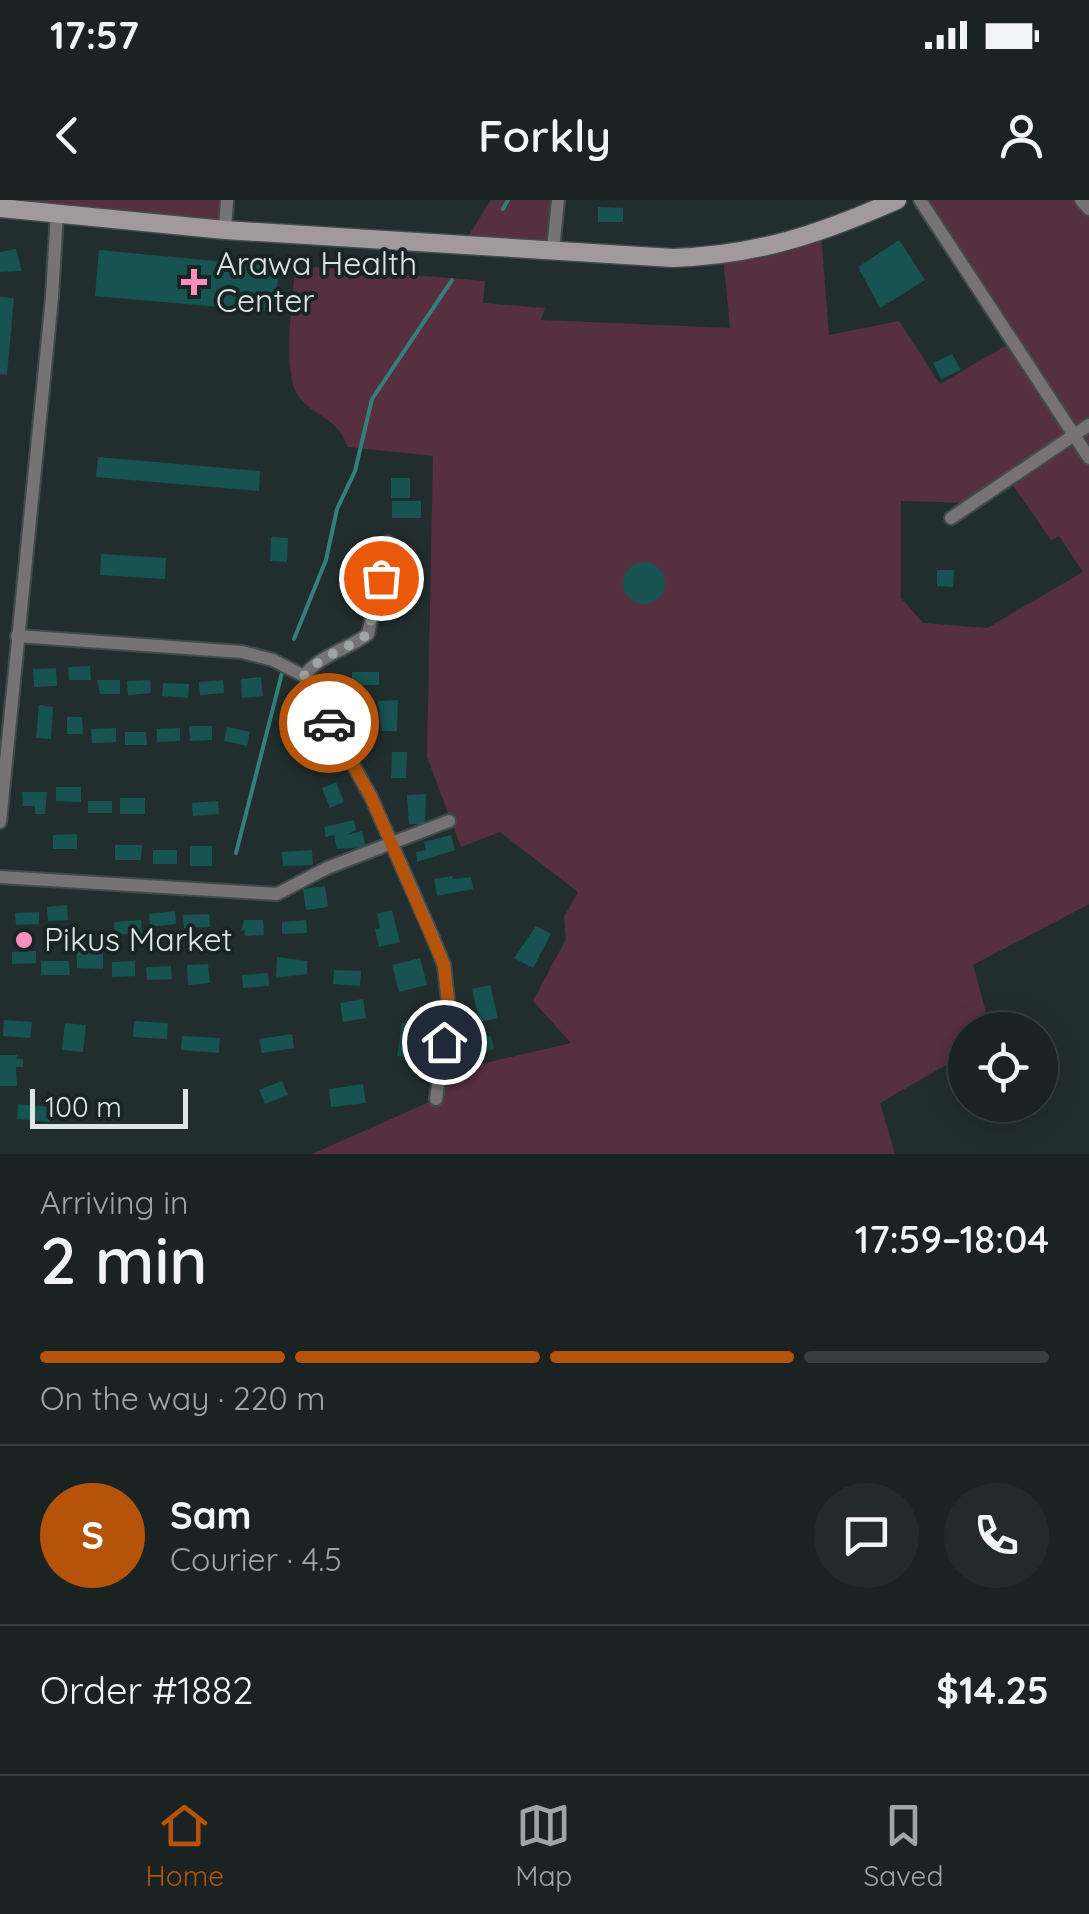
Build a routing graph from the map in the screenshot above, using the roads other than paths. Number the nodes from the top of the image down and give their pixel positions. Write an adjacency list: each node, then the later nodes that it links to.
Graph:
1 (227, 200): 9 (street)
2 (558, 200): 10 (street)
3 (896, 200): 10 (street)
4 (920, 200): 12 (street)
5 (1081, 200): 7 (street)
6 (0, 208): 8 (street)
7 (1089, 210)
8 (57, 213): 9 (street); 16 (street)
9 (224, 230): 10 (street)
10 (552, 250)
11 (1089, 425): 12 (street)
12 (1074, 436): 13 (street); 14 (street)
13 (1089, 458)
14 (951, 518)
15 (388, 542): 17 (street)
16 (17, 636): 17 (street); 18 (street)
17 (304, 676): 20 (street)
18 (0, 822)
19 (449, 822): 20 (street)
20 (388, 843): 21 (street); 22 (street)
21 (0, 877)
22 (436, 1099)

